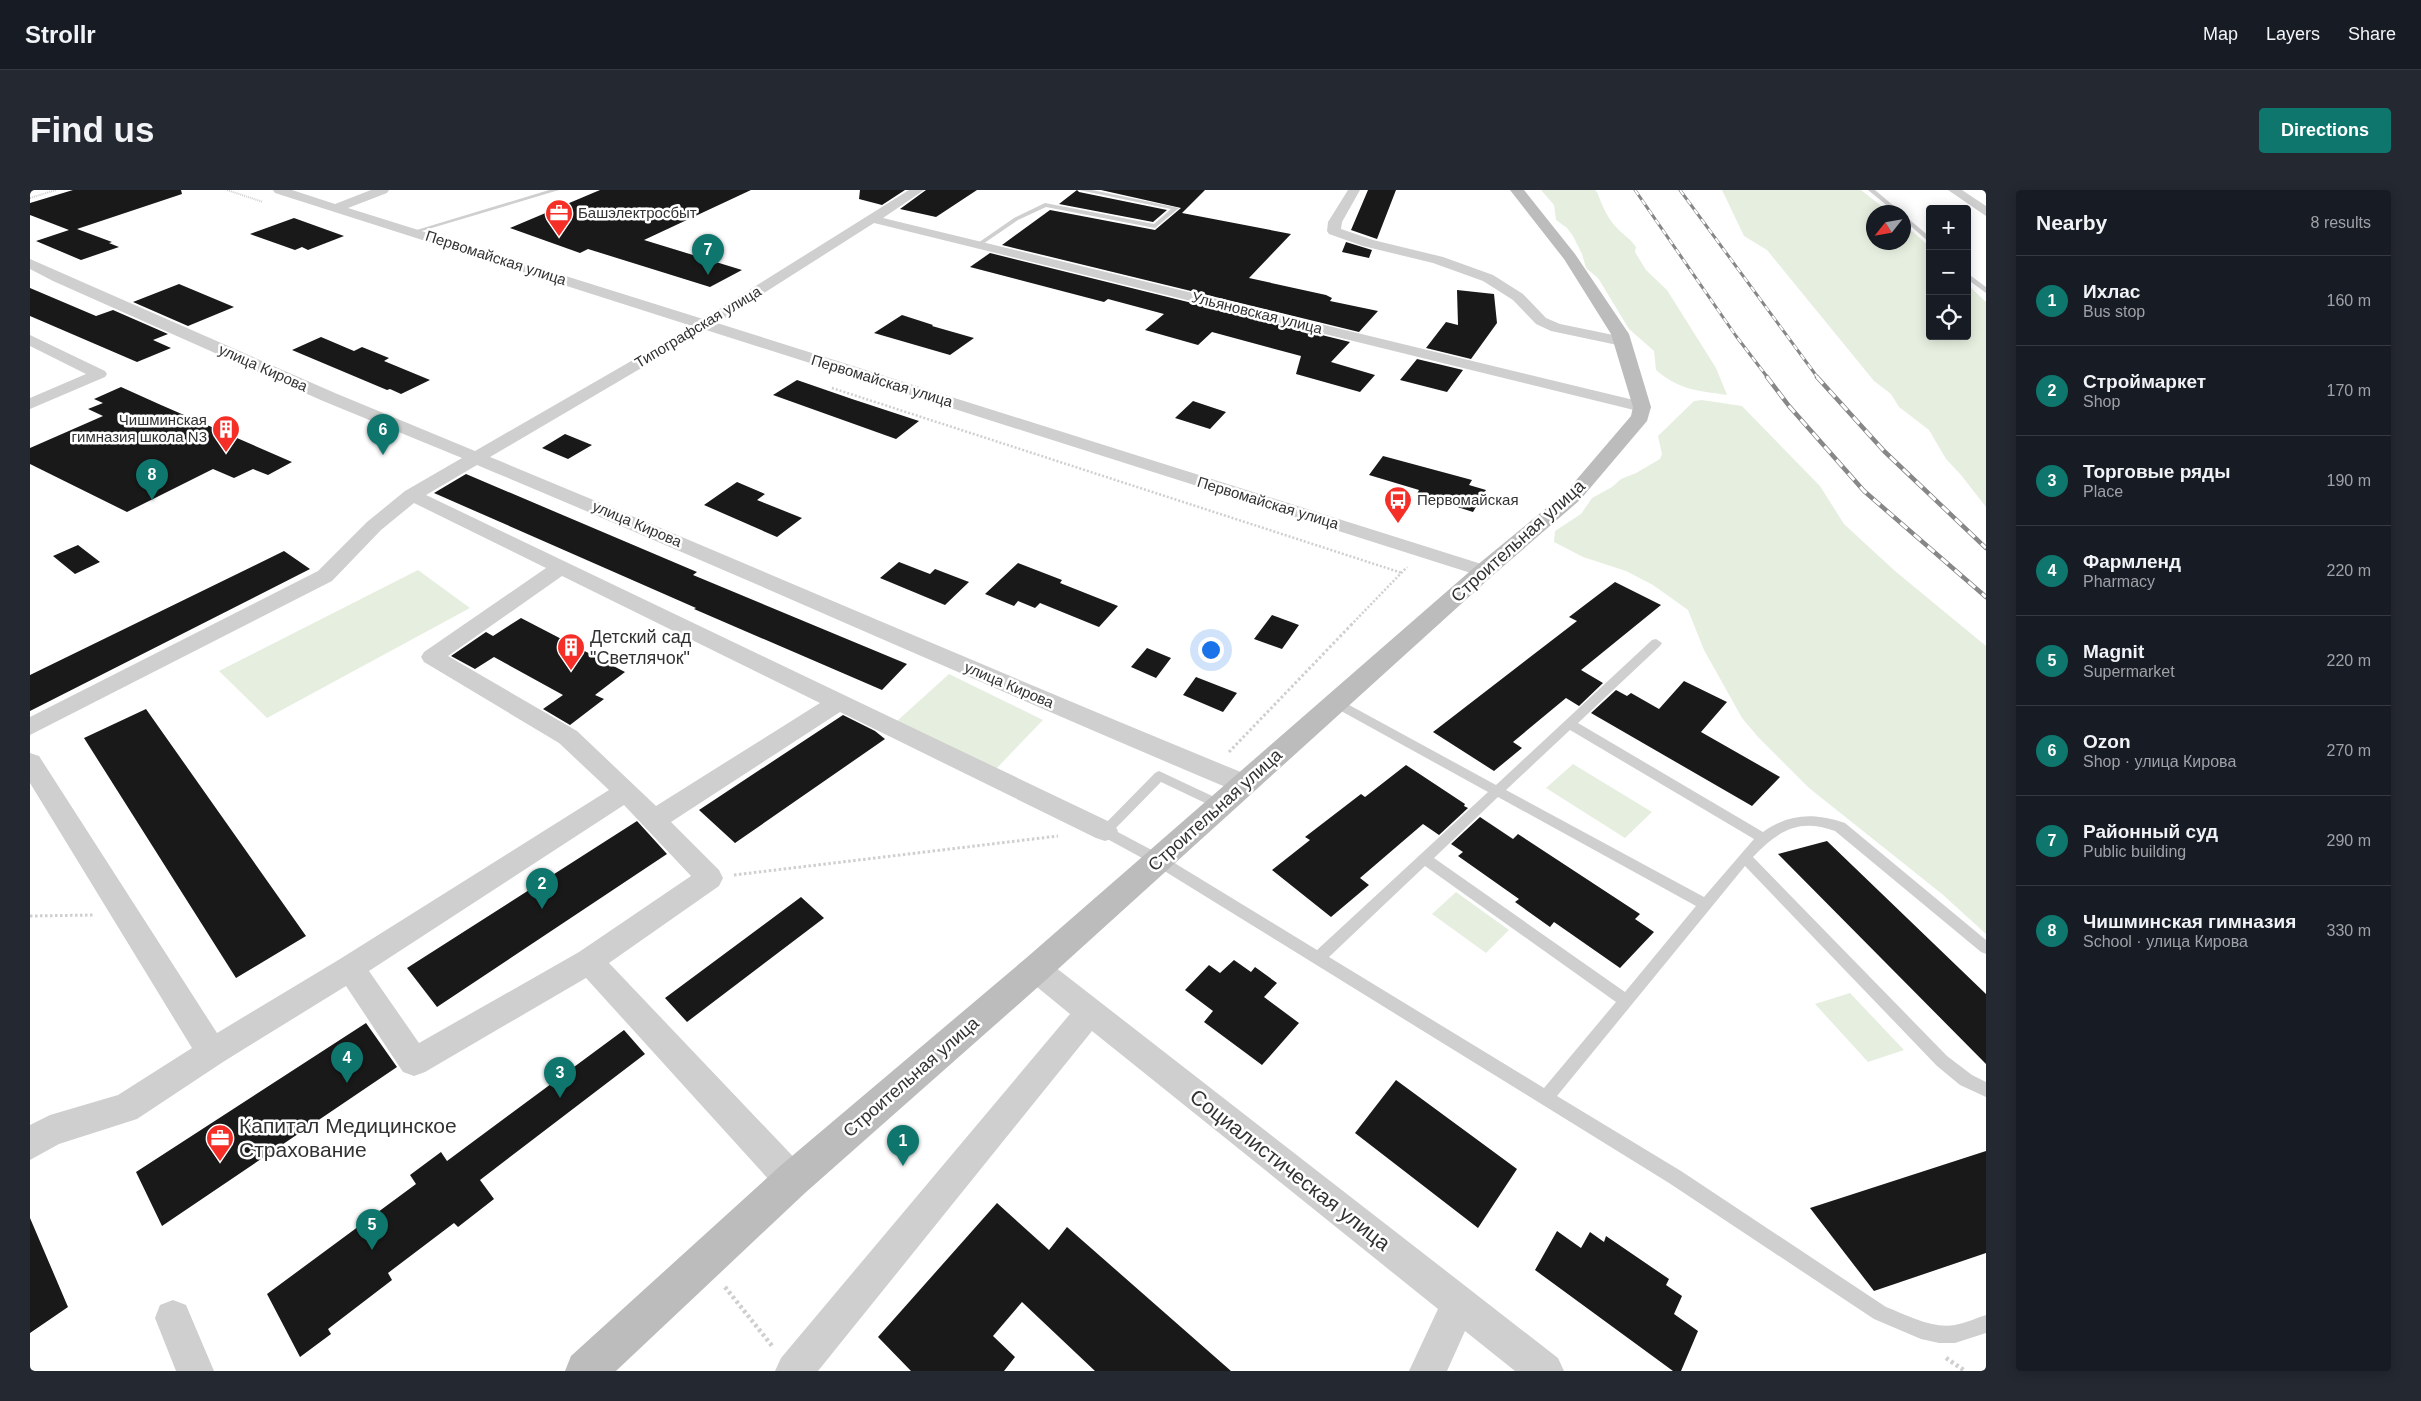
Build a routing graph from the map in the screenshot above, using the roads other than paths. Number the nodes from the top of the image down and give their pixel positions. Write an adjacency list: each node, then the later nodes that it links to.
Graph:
1 (280, 190): 11 (street, Первомайская улица)
2 (383, 190): 11 (street)
3 (556, 190): 15 (lane)
4 (918, 190): 13 (street, Типографская улица)
5 (1082, 190): 17 (lane)
6 (1354, 190): 23 (street)
7 (1517, 190): 23 (street)
8 (1871, 190): 10 (lane)
9 (1954, 190): 12 (street)
10 (1889, 205)
11 (338, 207): 15 (street, Первомайская улица)
12 (1986, 212)
13 (872, 219): 17 (street, Ульяновская улица); 21 (street, Типографская улица)
14 (1911, 223): 16 (lane)
15 (414, 232): 21 (street, Первомайская улица)
16 (1926, 237)
17 (978, 245): 25 (street, Ульяновская улица)
18 (30, 263): 26 (street, улица Кирова)
19 (1971, 279): 20 (lane)
20 (1986, 292)
21 (704, 325): 26 (street, Типографская улица); 29 (street, Первомайская улица)
22 (30, 340): 24 (street)
23 (1622, 341): 25 (street)
24 (30, 404)
25 (1642, 407): 29 (street, Строительная улица)
26 (474, 457): 27 (street, Типографская улица); 36 (street, улица Кирова)
27 (412, 495): 28 (street); 34 (street, Типографская улица)
28 (562, 566): 31 (street); 37 (street)
29 (1484, 571): 32 (street, Строительная улица)
30 (1656, 643): 33 (lane)
31 (839, 702): 40 (street); 41 (street)
32 (1336, 703): 36 (street, Строительная улица); 38 (lane)
33 (1570, 724): 38 (lane); 42 (lane)
34 (30, 727)
35 (30, 762): 54 (street)
36 (1244, 784): 39 (street, Строительная улица)
37 (626, 791): 40 (street); 50 (street)
38 (1497, 791): 44 (lane); 46 (lane)
39 (1220, 805): 41 (lane); 45 (street, Строительная улица)
40 (654, 820): 49 (street)
41 (1105, 830): 45 (lane)
42 (1764, 839): 43 (lane); 47 (lane)
43 (1745, 857): 46 (lane); 55 (lane)
44 (1425, 859): 48 (lane); 52 (lane)
45 (1158, 860): 48 (lane); 51 (street, Строительная улица)
46 (1706, 904): 52 (lane)
47 (1986, 948)
48 (1318, 958): 56 (lane)
49 (589, 962): 50 (street); 58 (street)
50 (350, 968): 54 (street)
51 (1036, 969): 53 (street, Социалистическая улица); 58 (street, Строительная улица)
52 (1626, 1001): 56 (lane)
53 (1090, 1012): 59 (street, Социалистическая улица); 62 (street)
54 (212, 1052): 57 (street)
55 (1986, 1090)
56 (1546, 1098): 61 (lane)
57 (30, 1144)
58 (792, 1180): 64 (street, Строительная улица)
59 (1459, 1304): 65 (street); 66 (street, Социалистическая улица)
60 (173, 1318): 63 (street)
61 (1986, 1324)
62 (784, 1360)
63 (195, 1371)
64 (586, 1371)
65 (1428, 1371)
66 (1545, 1371)

